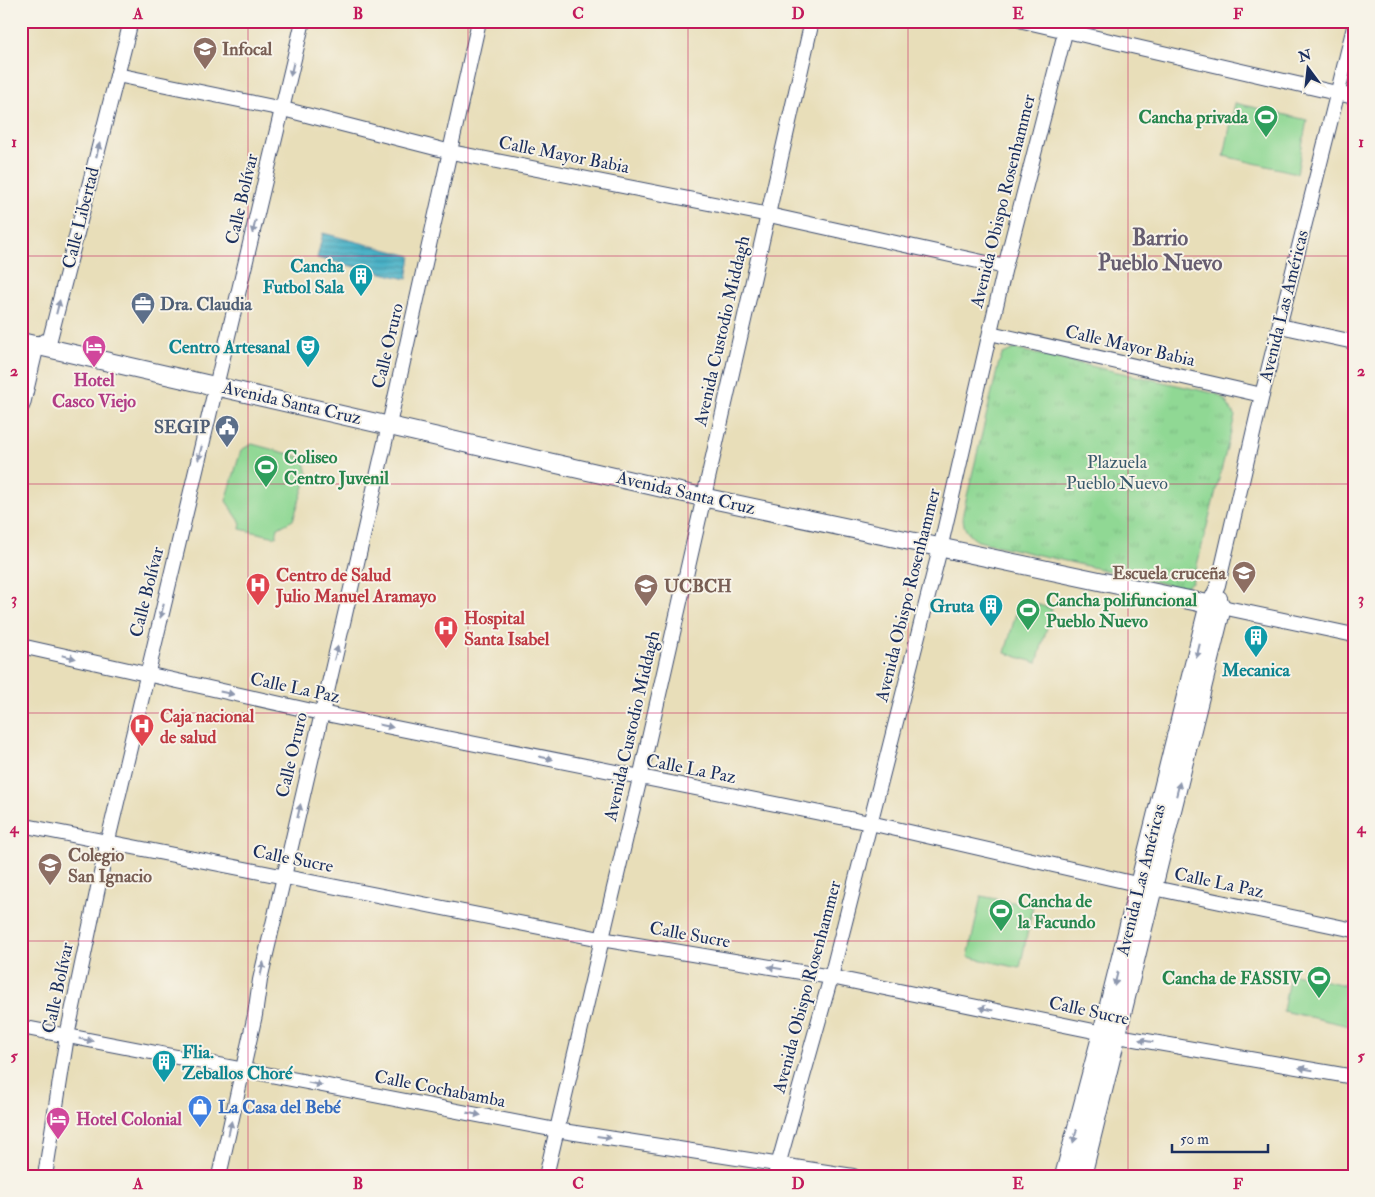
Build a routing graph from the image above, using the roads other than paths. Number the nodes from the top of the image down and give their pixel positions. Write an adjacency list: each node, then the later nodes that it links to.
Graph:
1 (131, 21): 8 (street, Calle Libertad)
2 (303, 21): 11 (street, Calle Bolívar, one-way to 11)
3 (479, 21): 12 (street, Calle Oruro)
4 (812, 21): 13 (street, Avenida Custodio Middagh)
5 (1023, 21): 6 (street)
6 (1066, 26): 9 (street); 14 (street, Avenida Obispo Rosenhammer)
7 (1354, 28): 9 (street, Avenida Las Américas)
8 (117, 75): 11 (street, Calle Mayor Babia); 18 (street, Calle Libertad, one-way to 8)
9 (1336, 93): 10 (street); 15 (street, Avenida Las Américas)
10 (1354, 97)
11 (283, 109): 12 (street, Calle Mayor Babia); 19 (street, Calle Bolívar, one-way to 19)
12 (451, 152): 13 (street, Calle Mayor Babia); 22 (street, Calle Oruro)
13 (769, 215): 14 (street, Calle Mayor Babia); 23 (street, Avenida Custodio Middagh)
14 (1005, 267): 16 (street, Avenida Obispo Rosenhammer)
15 (1280, 326): 17 (street); 20 (street, Avenida Las Américas)
16 (990, 333): 20 (street, Calle Mayor Babia); 24 (street, Avenida Obispo Rosenhammer)
17 (1354, 342)
18 (28, 343): 19 (main road, Avenida Santa Cruz); 21 (main road)
19 (216, 385): 22 (main road, Avenida Santa Cruz); 28 (street, Calle Bolívar, one-way to 28)
20 (1262, 395): 25 (street, Avenida Las Américas)
21 (21, 404)
22 (389, 425): 23 (main road, Avenida Santa Cruz); 29 (street, Calle Oruro, one-way to 22)
23 (702, 497): 24 (main road, Avenida Santa Cruz); 30 (street, Avenida Custodio Middagh)
24 (940, 549): 25 (main road, Avenida Santa Cruz); 31 (street, Avenida Obispo Rosenhammer)
25 (1216, 606): 26 (street, Avenida Santa Cruz); 35 (main road, Avenida Las Américas)
26 (1354, 635)
27 (21, 646): 28 (street, Calle La Paz, one-way to 28)
28 (146, 675): 29 (street, Calle La Paz, one-way to 29); 33 (street, Calle Bolívar)
29 (321, 713): 30 (street, Calle La Paz, one-way to 30); 34 (street, Calle Oruro, one-way to 29)
30 (640, 778): 31 (street, Calle La Paz); 37 (street, Avenida Custodio Middagh)
31 (870, 822): 35 (street, Calle La Paz); 38 (street, Avenida Obispo Rosenhammer)
32 (21, 825): 33 (street, Calle Sucre)
33 (108, 840): 34 (street, Calle Sucre); 41 (street, Calle Bolívar)
34 (284, 877): 37 (street, Calle Sucre); 42 (street, Calle Oruro, one-way to 34)
35 (1147, 887): 36 (street, Calle La Paz); 40 (main road, Avenida Las Américas)
36 (1354, 930)
37 (601, 939): 38 (street, Calle Sucre, one-way to 37); 44 (street, Avenida Custodio Middagh)
38 (831, 977): 40 (street, Calle Sucre, one-way to 38); 45 (street, Avenida Obispo Rosenhammer)
39 (21, 1028): 41 (street, Calle Cochabamba)
40 (1110, 1035): 43 (street, Calle Sucre, one-way to 40); 50 (main road, Avenida Las Américas, one-way to 50); 51 (main road, Avenida Las Américas)
41 (67, 1036): 42 (street, Calle Cochabamba, one-way to 42); 46 (street, Calle Bolívar)
42 (242, 1070): 44 (street, Calle Cochabamba, one-way to 44); 47 (street, Calle Oruro, one-way to 42)
43 (1354, 1077)
44 (556, 1130): 45 (street, Calle Cochabamba, one-way to 45); 48 (street, Avenida Custodio Middagh)
45 (777, 1169): 49 (street, Calle Cochabamba)
46 (45, 1176)
47 (219, 1176)
48 (546, 1176)
49 (853, 1176)
50 (1064, 1176)
51 (1082, 1176)

